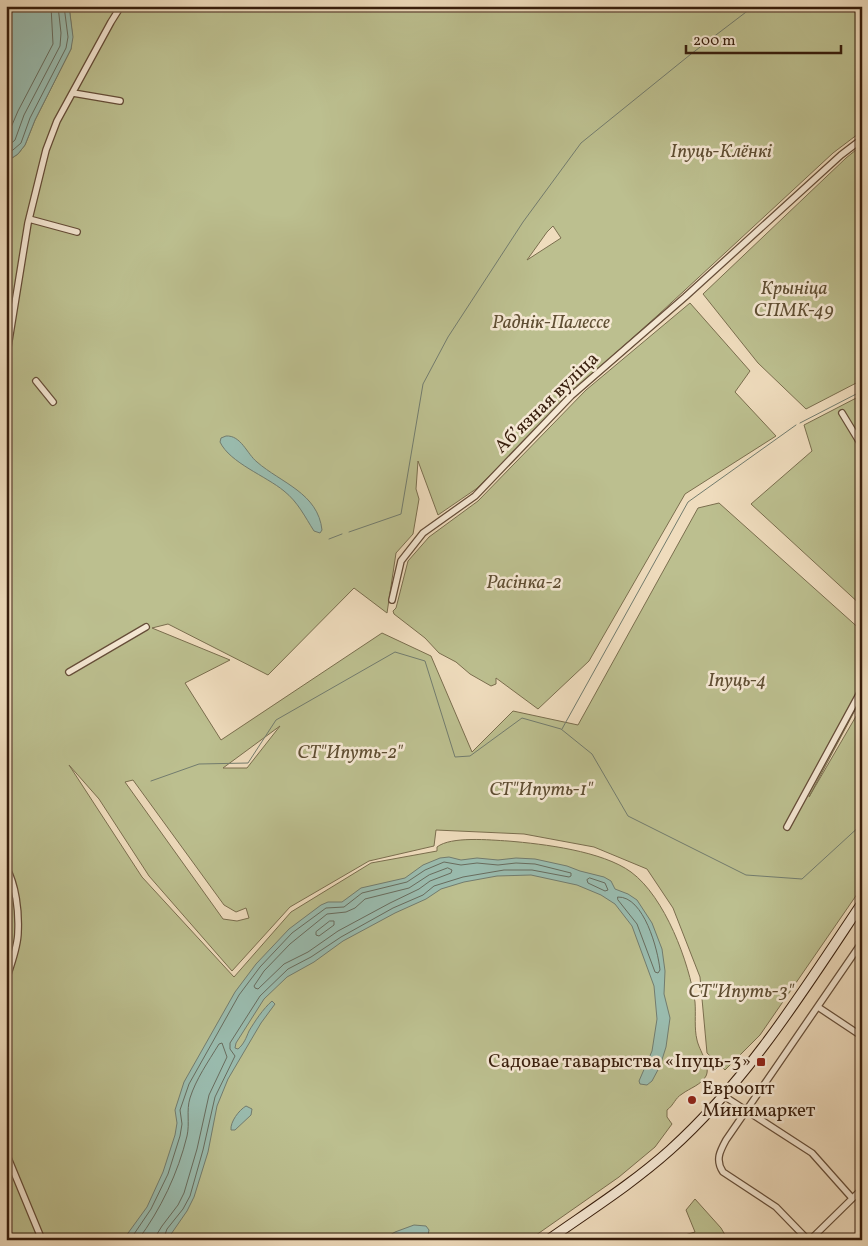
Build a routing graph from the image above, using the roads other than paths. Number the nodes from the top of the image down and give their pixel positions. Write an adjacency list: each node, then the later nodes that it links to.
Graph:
1 (121, 6): 2 (street)
2 (73, 92): 3 (street); 5 (street)
3 (120, 101)
4 (862, 139): 12 (street, Абʼязная вуліца)
5 (29, 220): 6 (street); 7 (street)
6 (77, 232)
7 (6, 359)
8 (36, 382): 9 (street)
9 (52, 402)
10 (842, 413): 11 (street)
11 (862, 446)
12 (392, 600)
13 (146, 627): 14 (street)
14 (69, 672)
15 (862, 689): 16 (street)
16 (787, 827)
17 (6, 867): 20 (street)
18 (862, 903): 23 (street)
19 (862, 942): 21 (street)
20 (6, 981)
21 (818, 1007): 22 (street); 24 (street)
22 (861, 1036)
23 (724, 1096): 24 (street); 29 (street)
24 (747, 1110): 27 (street); 30 (street)
25 (6, 1153): 28 (street)
26 (862, 1189): 27 (street)
27 (852, 1198): 30 (street)
28 (42, 1240)
29 (548, 1240)
30 (809, 1240)

